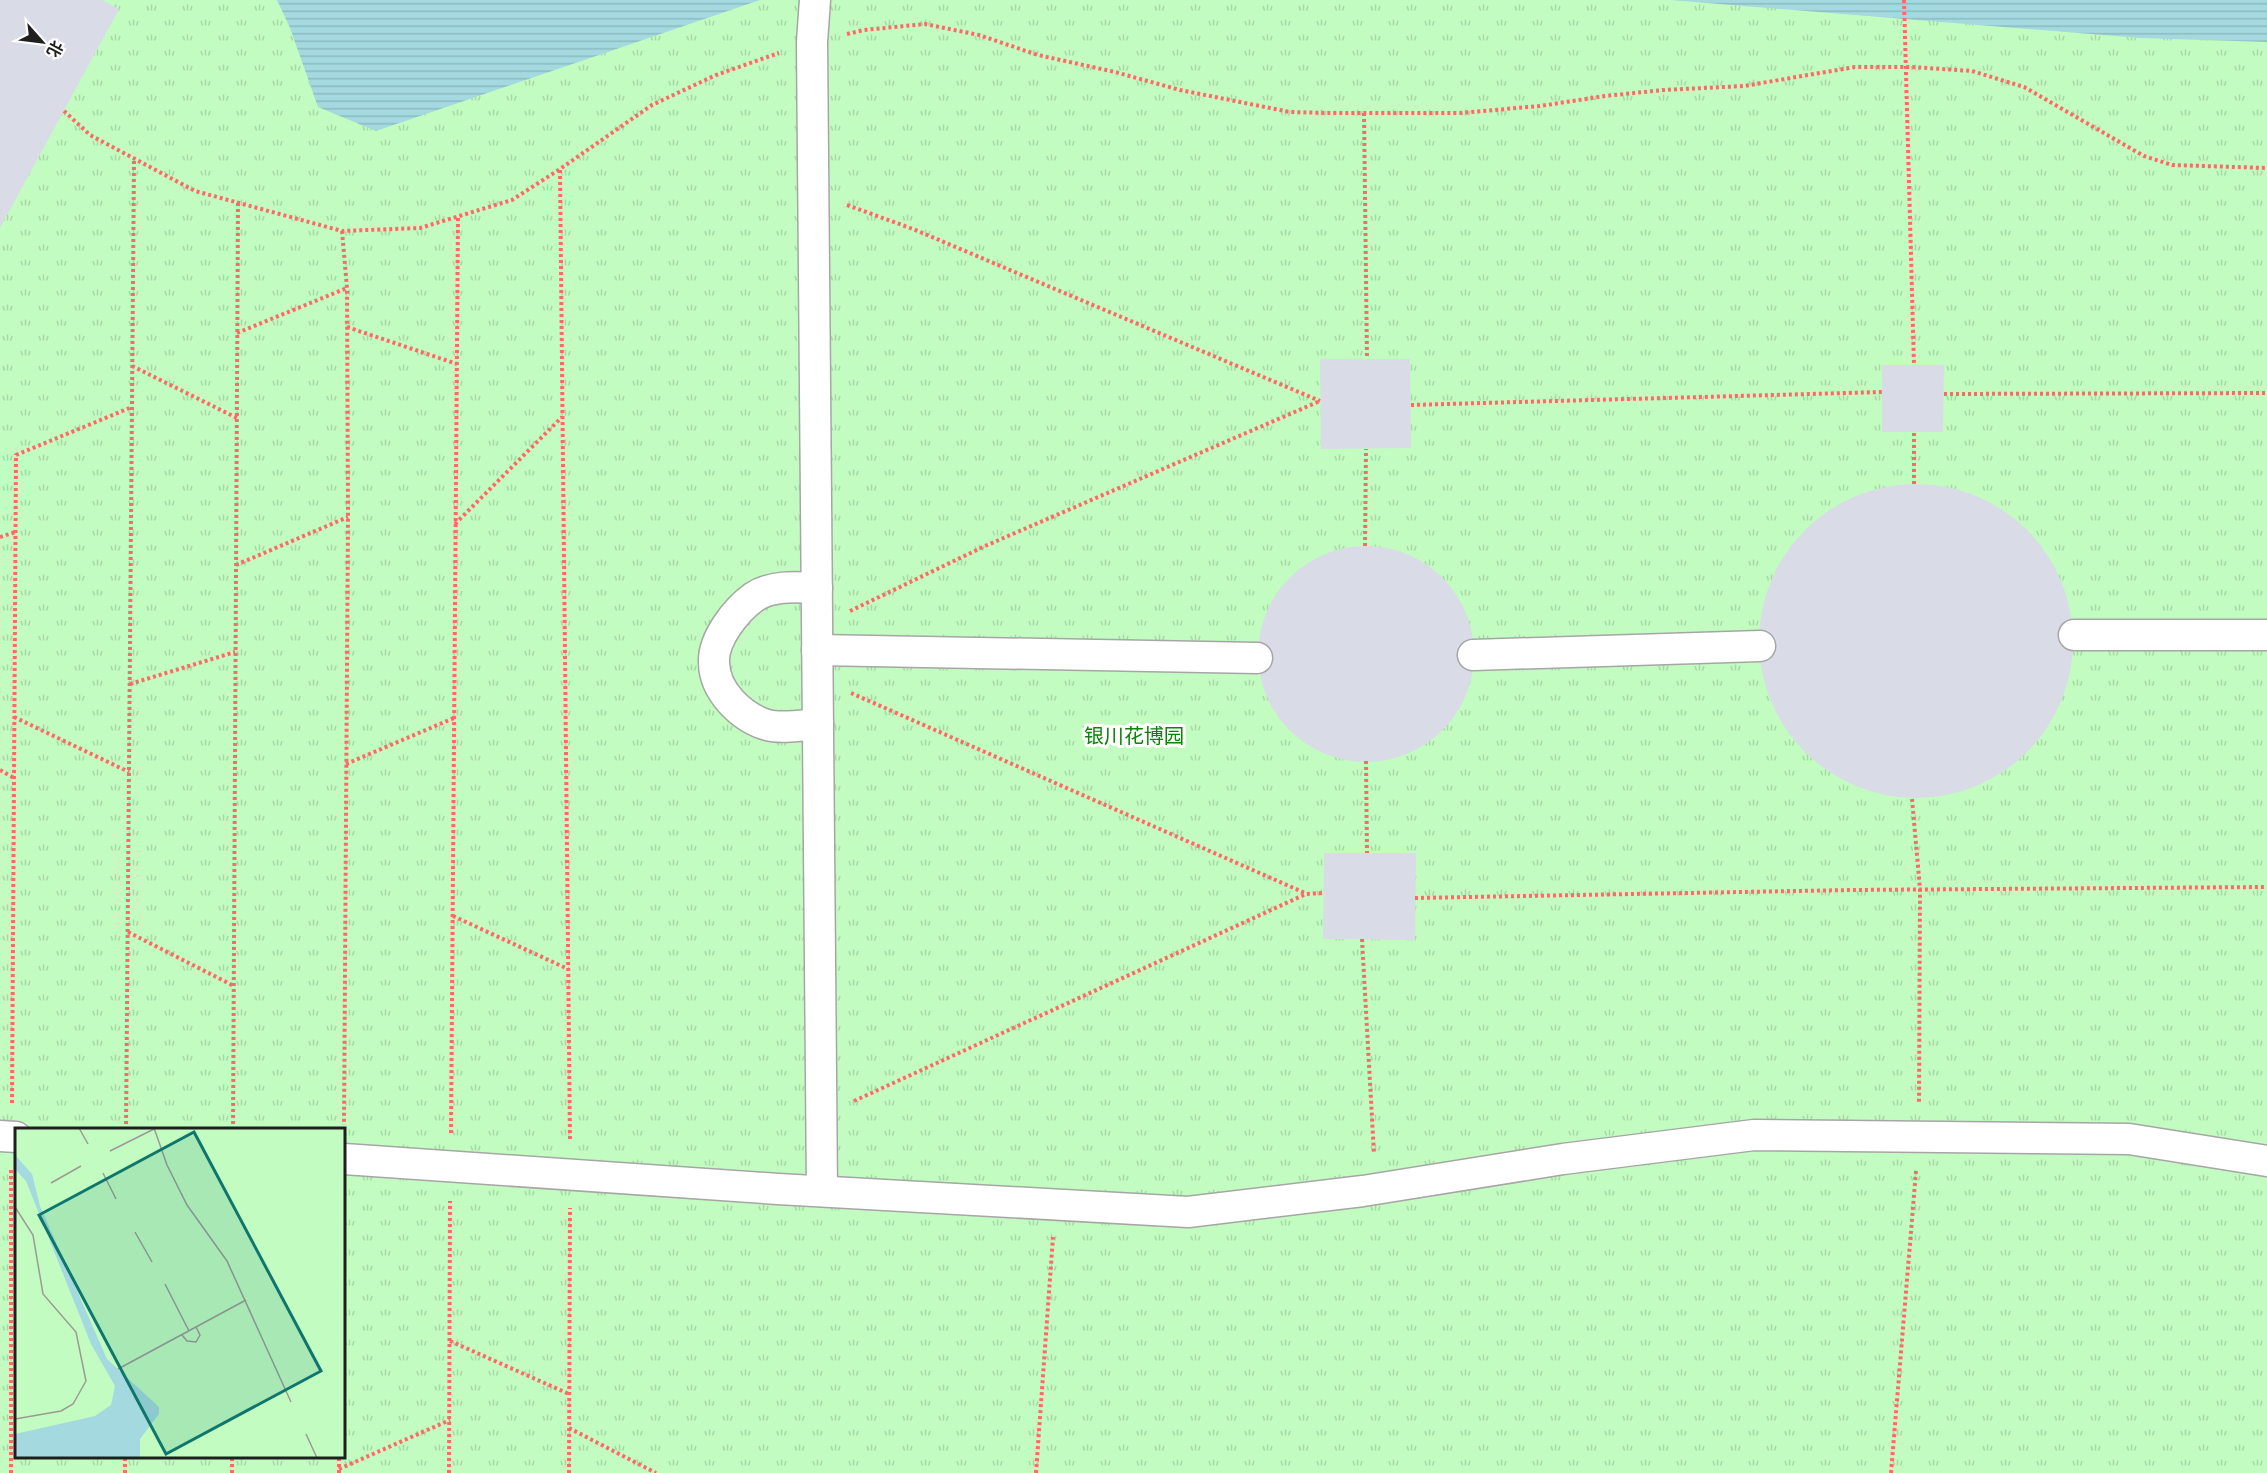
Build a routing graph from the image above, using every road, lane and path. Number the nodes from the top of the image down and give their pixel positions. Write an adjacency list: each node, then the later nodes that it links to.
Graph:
1 (815, 0): 3 (street)
2 (1904, 0): 4 (path)
3 (812, 42): 6 (path); 9 (path); 10 (street)
4 (1906, 67): 6 (path); 8 (path); 19 (path)
5 (64, 111): 7 (path)
6 (1364, 113): 17 (path)
7 (134, 160): 11 (path); 20 (path)
8 (2267, 168)
9 (560, 170): 12 (path); 26 (path)
10 (813, 192): 37 (street); 41 (path)
11 (238, 202): 13 (path); 16 (path)
12 (458, 216): 13 (path); 18 (path)
13 (342, 231): 14 (path)
14 (347, 288): 15 (path); 16 (path)
15 (347, 326): 18 (path); 31 (path)
16 (237, 333): 27 (path)
17 (1366, 359)
18 (457, 364): 32 (path)
19 (1914, 365)
20 (132, 366): 25 (path); 27 (path)
21 (1882, 392): 24 (path)
22 (2267, 393): 23 (path)
23 (1944, 394)
24 (1411, 405)
25 (132, 407): 33 (path); 45 (path)
26 (563, 416): 32 (path); 62 (path)
27 (237, 418): 36 (path)
28 (1914, 432): 30 (path)
29 (1366, 449): 35 (path)
30 (1914, 484)
31 (348, 517): 36 (path); 50 (path)
32 (455, 524): 47 (path)
33 (16, 532): 34 (path); 46 (path)
34 (0, 537)
35 (1365, 546)
36 (236, 564): 42 (path)
37 (817, 588): 41 (street); 48 (street)
38 (2074, 634): 39 (street)
39 (2267, 635)
40 (1760, 646): 43 (street)
41 (817, 651): 44 (street); 48 (street); 57 (path)
42 (235, 652): 45 (path); 63 (path)
43 (1473, 655)
44 (1257, 658)
45 (130, 684): 52 (path)
46 (14, 717): 52 (path); 53 (path)
47 (454, 718): 50 (path); 59 (path)
48 (818, 724): 64 (street)
49 (1366, 761): 54 (path)
50 (346, 764): 67 (path)
51 (0, 770): 53 (path)
52 (129, 772): 60 (path)
53 (14, 778): 68 (path)
54 (1367, 853)
55 (2267, 887): 58 (path)
56 (1323, 893): 57 (path)
57 (1306, 894): 64 (path)
58 (1415, 898)
59 (453, 916): 62 (path); 71 (path)
60 (128, 932): 63 (path); 65 (path)
61 (1362, 939): 73 (path)
62 (568, 969): 72 (path)
63 (234, 986): 66 (path)
64 (821, 1116): 74 (street)
65 (126, 1128)
66 (233, 1128)
67 (344, 1128)
68 (9, 1137): 78 (path)
69 (345, 1159): 71 (street)
70 (2267, 1161): 73 (street)
71 (451, 1167): 72 (street); 76 (path)
72 (570, 1175): 74 (street); 79 (path)
73 (1376, 1189): 75 (street)
74 (822, 1191): 75 (street)
75 (1055, 1204): 87 (path)
76 (450, 1341): 79 (path); 80 (path)
77 (15, 1368): 78 (path)
78 (11, 1370): 83 (path)
79 (569, 1394): 81 (path)
80 (450, 1420): 82 (path); 84 (path)
81 (569, 1428): 85 (path); 86 (path)
82 (339, 1471)
83 (10, 1473)
84 (449, 1473)
85 (569, 1473)
86 (656, 1473)
87 (1036, 1473)

